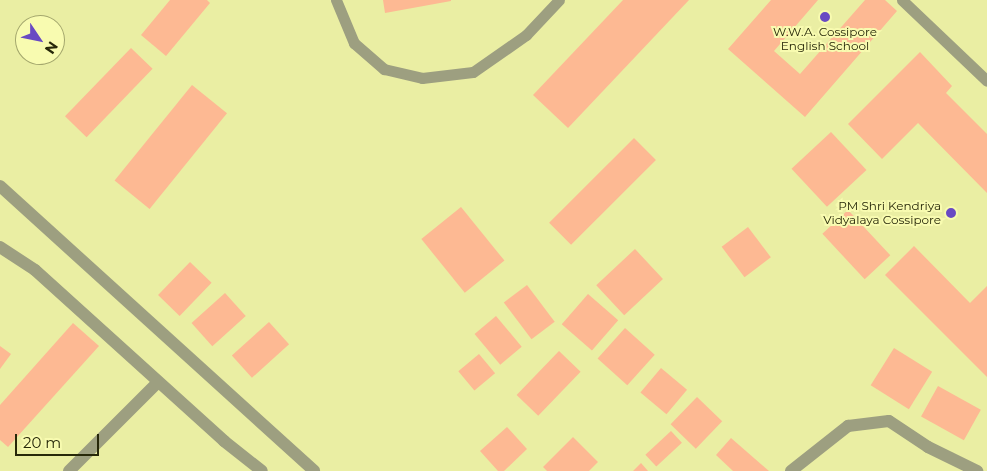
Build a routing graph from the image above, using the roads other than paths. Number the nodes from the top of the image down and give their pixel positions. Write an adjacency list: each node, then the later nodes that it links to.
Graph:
1 (336, 0): 2 (lane)
2 (559, 0)
3 (902, 0): 4 (lane)
4 (987, 81)
5 (0, 186): 11 (street)
6 (0, 247): 7 (street)
7 (158, 382): 9 (street); 10 (street)
8 (987, 462): 13 (street)
9 (69, 471)
10 (262, 471)
11 (314, 471)
12 (791, 471): 13 (street)
13 (978, 471)

